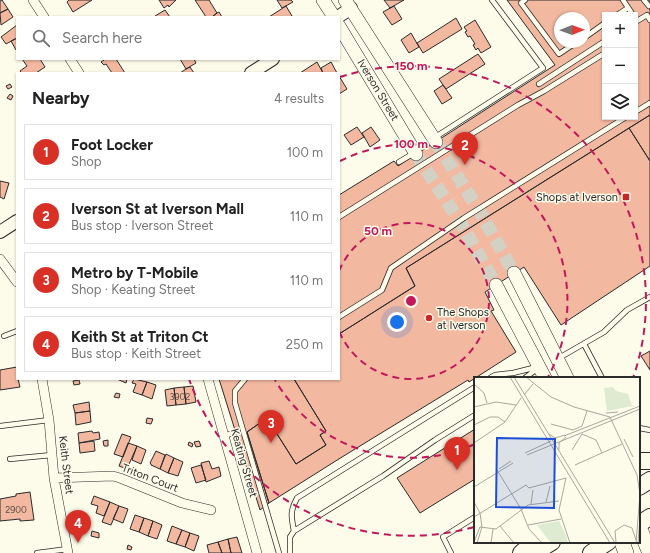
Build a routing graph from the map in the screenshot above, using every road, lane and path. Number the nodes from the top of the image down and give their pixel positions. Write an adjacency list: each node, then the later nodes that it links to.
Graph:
1 (33, 0): 12 (street)
2 (323, 0): 13 (main road)
3 (492, 0): 33 (lane)
4 (525, 0): 21 (lane)
5 (623, 0): 9 (lane)
6 (644, 0): 8 (lane)
7 (348, 4): 14 (street); 33 (main road, Iverson Street)
8 (649, 6)
9 (628, 8): 10 (lane); 11 (lane)
10 (622, 12)
11 (631, 12)
12 (43, 16)
13 (333, 16)
14 (339, 16)
15 (638, 20): 16 (lane)
16 (650, 20)
17 (602, 25): 19 (lane)
18 (340, 28): 34 (main road, Iverson Street)
19 (590, 34)
20 (602, 43): 29 (lane)
21 (554, 47)
22 (555, 48): 23 (lane)
23 (568, 48)
24 (602, 55): 36 (lane)
25 (71, 60): 27 (street)
26 (271, 60): 28 (street)
27 (78, 72)
28 (253, 72)
29 (539, 84)
30 (650, 103): 31 (lane)
31 (638, 110)
32 (621, 120): 44 (lane)
33 (435, 140)
34 (416, 153): 35 (lane)
35 (399, 162)
36 (340, 216)
37 (16, 222): 38 (street)
38 (0, 232)
39 (0, 259): 41 (street)
40 (514, 274): 48 (main road)
41 (16, 281)
42 (496, 285): 49 (main road)
43 (650, 297): 47 (lane)
44 (340, 316)
45 (16, 331): 46 (lane)
46 (4, 336)
47 (584, 344): 48 (lane); 53 (lane)
48 (558, 359): 52 (main road)
49 (542, 372): 50 (lane); 51 (lane)
50 (492, 377)
51 (528, 377)
52 (567, 377)
53 (601, 377)
54 (42, 380): 59 (street, Keith Street)
55 (208, 380): 64 (street, Keating Street)
56 (243, 380): 83 (lane)
57 (474, 388): 75 (lane)
58 (474, 416): 75 (lane)
59 (49, 420): 60 (lane); 65 (street, Keith Street)
60 (0, 426)
61 (640, 428): 62 (lane)
62 (650, 430)
63 (236, 432): 64 (lane)
64 (224, 436): 82 (street, Keating Street)
65 (52, 455): 66 (lane); 67 (street, Keith Street)
66 (10, 459)
67 (54, 478): 70 (street, Triton Court); 80 (street, Keith Street)
68 (650, 480): 69 (highway)
69 (640, 486)
70 (212, 510)
71 (474, 518): 85 (lane)
72 (650, 518): 73 (highway)
73 (640, 523)
74 (640, 529): 90 (main road)
75 (294, 531): 84 (lane)
76 (533, 543): 86 (highway)
77 (550, 543): 87 (highway)
78 (606, 543): 88 (highway)
79 (622, 543): 89 (main road)
80 (68, 551): 81 (lane)
81 (37, 553)
82 (257, 553)
83 (279, 553)
84 (290, 553)
85 (451, 553)
86 (521, 553)
87 (534, 553)
88 (591, 553)
89 (626, 553)
90 (650, 553)

